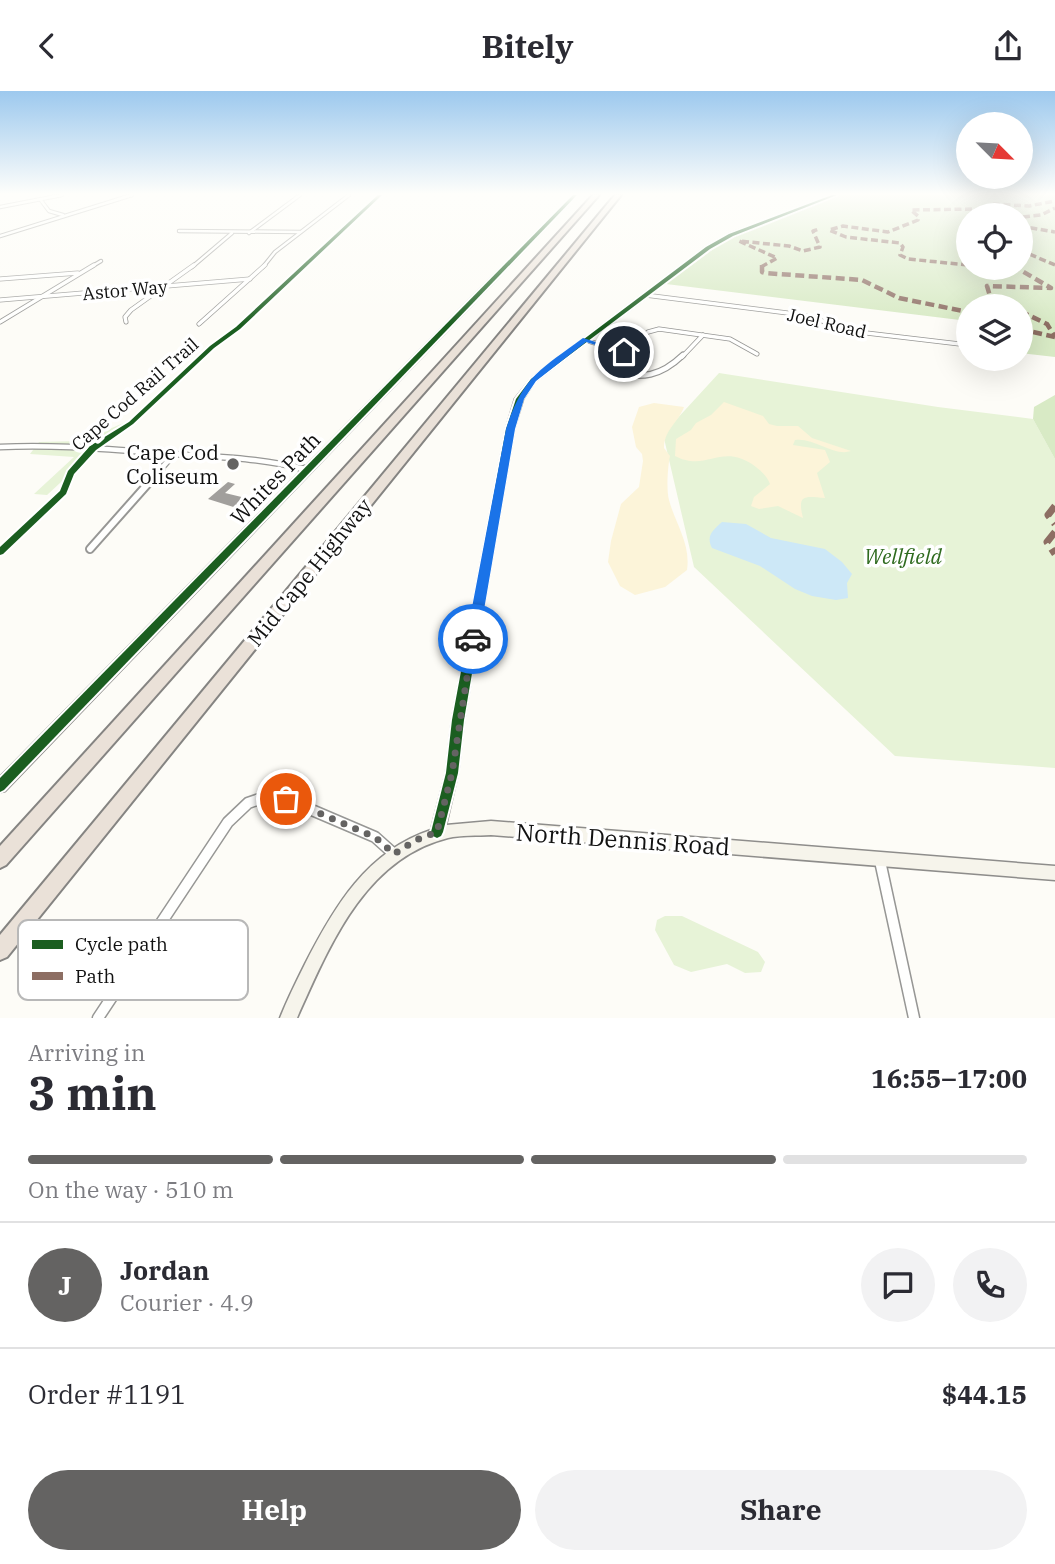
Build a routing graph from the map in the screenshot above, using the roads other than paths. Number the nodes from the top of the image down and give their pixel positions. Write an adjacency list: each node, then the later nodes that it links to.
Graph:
1 (225, 238): 11 (street)
2 (293, 238): 10 (street)
3 (533, 238): 25 (street, Whites Path)
4 (557, 238): 30 (highway, Mid Cape Highway)
5 (583, 238): 33 (highway, Mid Cape Highway)
6 (724, 238): 12 (street)
7 (101, 261): 8 (street)
8 (81, 273): 9 (street); 13 (street)
9 (0, 279)
10 (250, 279): 11 (street, Astor Way); 17 (street)
11 (165, 286): 13 (street, Astor Way); 16 (street)
12 (645, 295): 19 (street); 20 (street, Joel Road)
13 (42, 296): 14 (street, Astor Way); 15 (street)
14 (0, 300)
15 (0, 322)
16 (126, 322)
17 (199, 324)
18 (703, 335): 21 (street); 21 (street); 22 (street)
19 (585, 340): 21 (street); 28 (street)
20 (956, 344)
21 (624, 352)
22 (757, 354)
23 (0, 447): 24 (street)
24 (174, 454): 25 (street); 26 (street)
25 (307, 470): 27 (street, Whites Path)
26 (90, 549)
27 (0, 786)
28 (437, 832): 29 (street, North Dennis Road); 31 (street, North Dennis Road)
29 (394, 854): 34 (street); 39 (street, North Dennis Road)
30 (0, 859)
31 (880, 859): 32 (street, North Dennis Road); 40 (street)
32 (1055, 873)
33 (25, 920)
34 (163, 920)
35 (18, 928): 36 (highway, Mid Cape Highway)
36 (0, 950)
37 (110, 1000): 38 (street)
38 (98, 1018)
39 (288, 1018)
40 (914, 1018)

